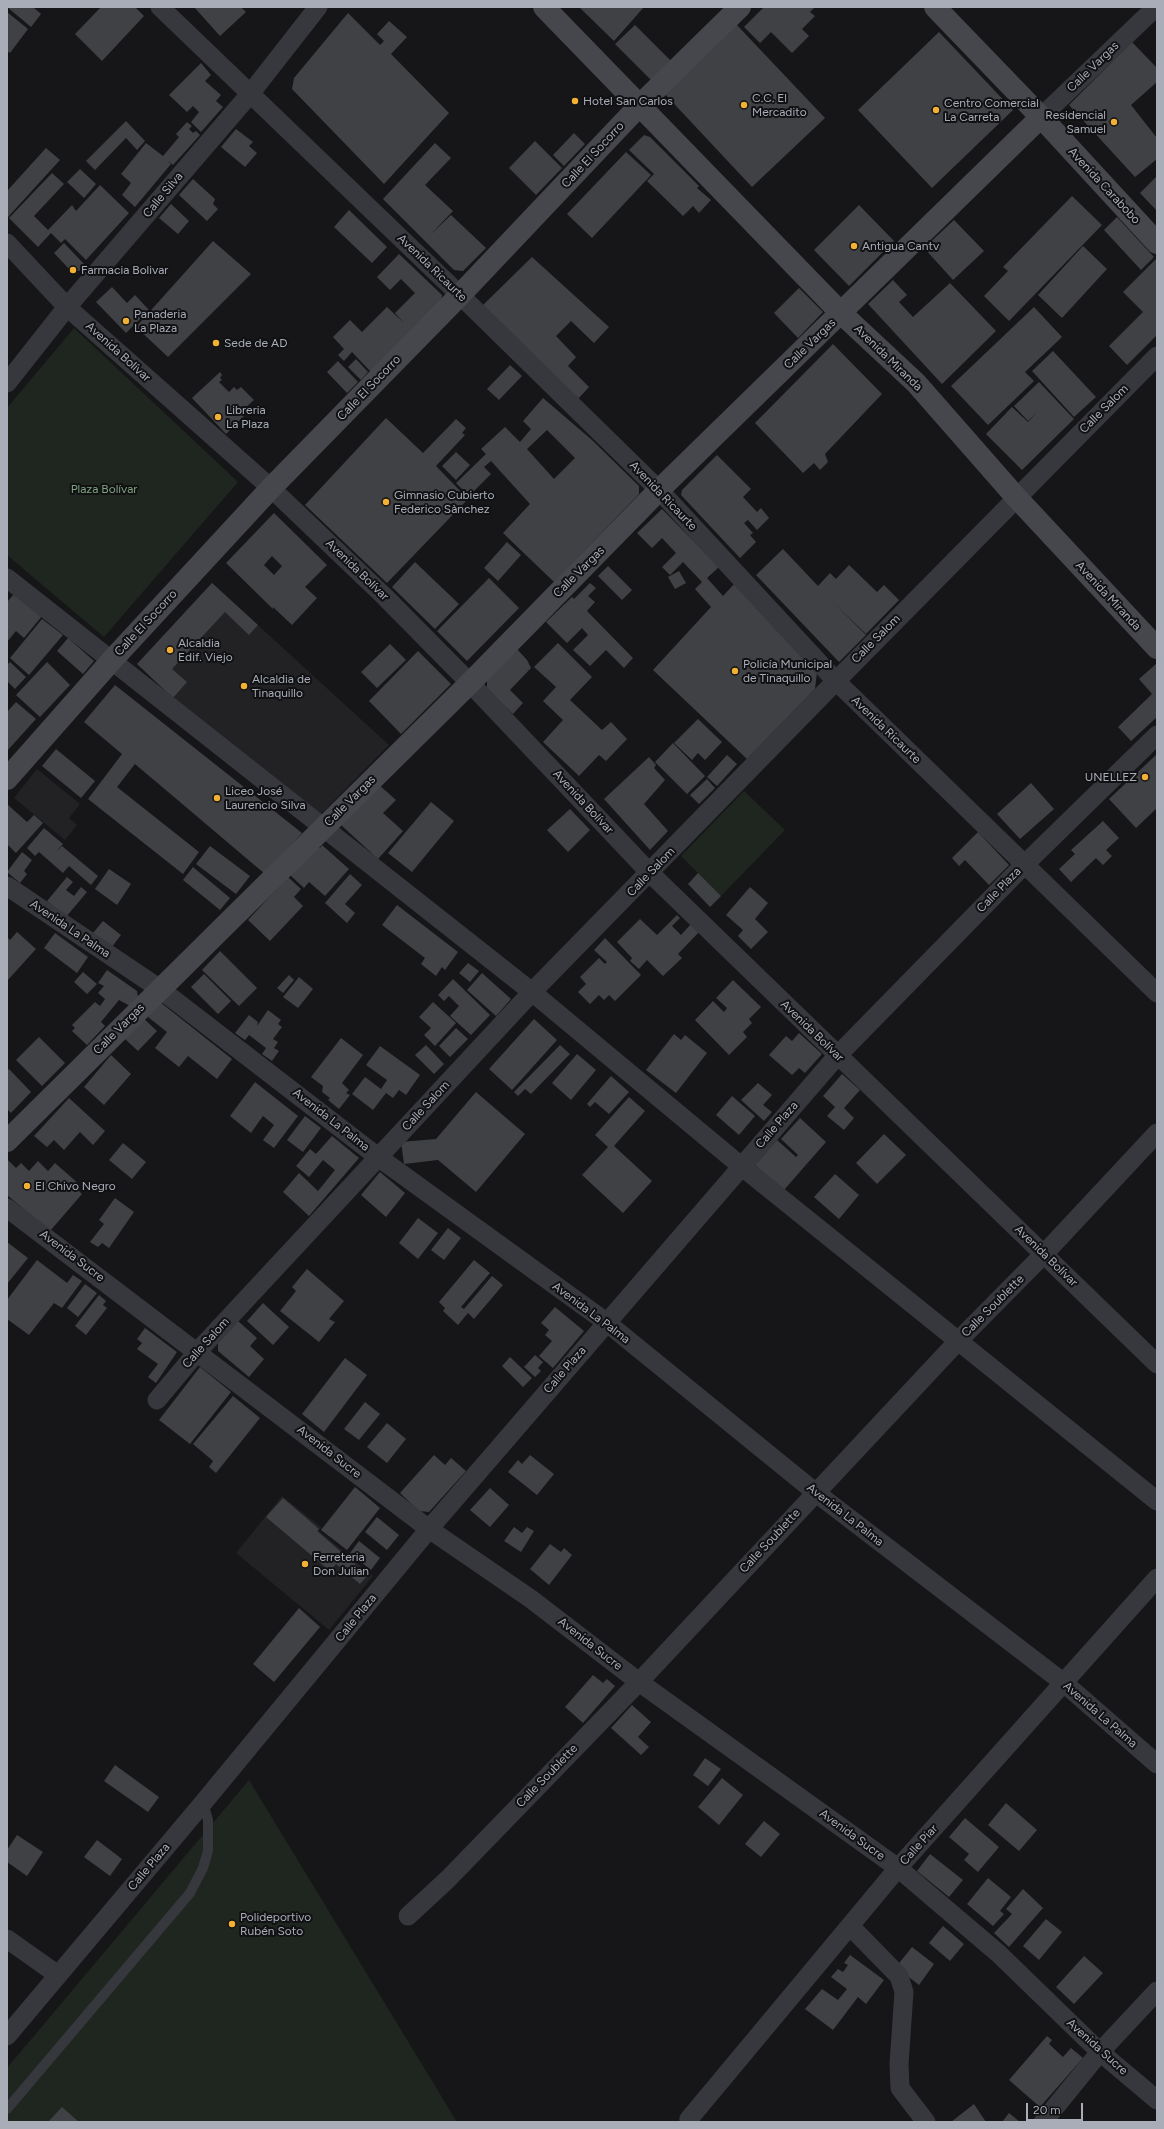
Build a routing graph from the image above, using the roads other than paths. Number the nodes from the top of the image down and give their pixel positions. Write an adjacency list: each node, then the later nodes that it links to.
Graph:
1 (160, 7): 7 (street, Avenida Ricaurte)
2 (318, 7): 7 (street, Calle Silva)
3 (544, 7): 8 (street, Avenida Miranda)
4 (740, 7): 8 (street, Calle El Socorro)
5 (935, 7): 9 (street, Avenida Carabobo)
6 (1156, 7): 9 (street, Calle Vargas)
7 (250, 94): 12 (street, Avenida Ricaurte); 13 (street, Calle Silva)
8 (640, 105): 12 (street, Calle El Socorro); 14 (street, Avenida Miranda)
9 (1041, 117): 11 (street, Avenida Carabobo); 14 (street, Calle Vargas)
10 (7, 243): 13 (street, Avenida Bolívar)
11 (1157, 243)
12 (460, 295): 17 (street, Calle El Socorro); 18 (street, Avenida Ricaurte)
13 (67, 307): 16 (street, Calle Silva); 17 (street, Avenida Bolívar)
14 (842, 314): 18 (street, Calle Vargas); 19 (street, Avenida Miranda)
15 (1157, 356): 19 (street, Calle Salom)
16 (7, 383)
17 (271, 488): 22 (street, Calle El Socorro); 24 (street, Avenida Bolívar)
18 (659, 490): 23 (street, Avenida Ricaurte); 24 (street, Calle Vargas)
19 (1016, 497): 21 (street, Avenida Miranda); 23 (street, Calle Salom)
20 (7, 578): 22 (street)
21 (1157, 648)
22 (112, 660): 26 (street, Calle El Socorro); 27 (street)
23 (836, 681): 28 (street, Avenida Ricaurte); 29 (street, Calle Salom)
24 (470, 682): 27 (street, Calle Vargas); 29 (street, Avenida Bolívar)
25 (1157, 735): 28 (street, Calle Plaza)
26 (7, 779)
27 (322, 828): 31 (street, Calle Vargas); 32 (street)
28 (1024, 865): 33 (street, Avenida Ricaurte); 34 (street, Calle Plaza)
29 (650, 873): 32 (street, Calle Salom); 34 (street, Avenida Bolívar)
30 (7, 886): 31 (street, Avenida La Palma)
31 (160, 989): 36 (street, Calle Vargas); 37 (street, Avenida La Palma)
32 (532, 992): 37 (street, Calle Salom); 38 (street)
33 (1157, 993)
34 (837, 1056): 38 (street, Calle Plaza); 40 (street, Avenida Bolívar)
35 (1157, 1133): 40 (street, Calle Soublette)
36 (7, 1142)
37 (378, 1156): 41 (street, Avenida La Palma); 43 (street, Calle Salom)
38 (741, 1166): 41 (street, Calle Plaza); 42 (street)
39 (7, 1208): 43 (street, Avenida Sucre)
40 (1044, 1254): 42 (street, Calle Soublette); 44 (street, Avenida Bolívar)
41 (606, 1322): 46 (street, Avenida La Palma); 48 (street, Calle Plaza)
42 (959, 1340): 46 (street, Calle Soublette); 47 (street)
43 (198, 1351): 45 (street, Calle Salom); 48 (street, Avenida Sucre)
44 (1157, 1364)
45 (157, 1400)
46 (815, 1492): 50 (street, Calle Soublette); 51 (street, Avenida La Palma)
47 (1157, 1501)
48 (429, 1529): 50 (street, Avenida Sucre); 53 (street, Calle Plaza)
49 (1157, 1578): 51 (street, Calle Piar)
50 (639, 1682): 54 (street, Avenida Sucre); 55 (street, Calle Soublette)
51 (1064, 1683): 52 (street, Avenida La Palma); 54 (street, Calle Piar)
52 (1157, 1764)
53 (204, 1803): 58 (street, Calle Plaza); 63 (lane)
54 (898, 1868): 56 (street, Calle Piar); 61 (street, Avenida Sucre)
55 (408, 1916)
56 (850, 1926): 64 (street, Calle Piar); 65 (street)
57 (7, 1939): 58 (street)
58 (58, 1975): 60 (street, Calle Plaza)
59 (1157, 1991): 61 (street)
60 (7, 2036)
61 (1100, 2052): 62 (street, Avenida Sucre); 66 (street)
62 (1157, 2100)
63 (7, 2109)
64 (690, 2120)
65 (926, 2122)
66 (1043, 2122)

